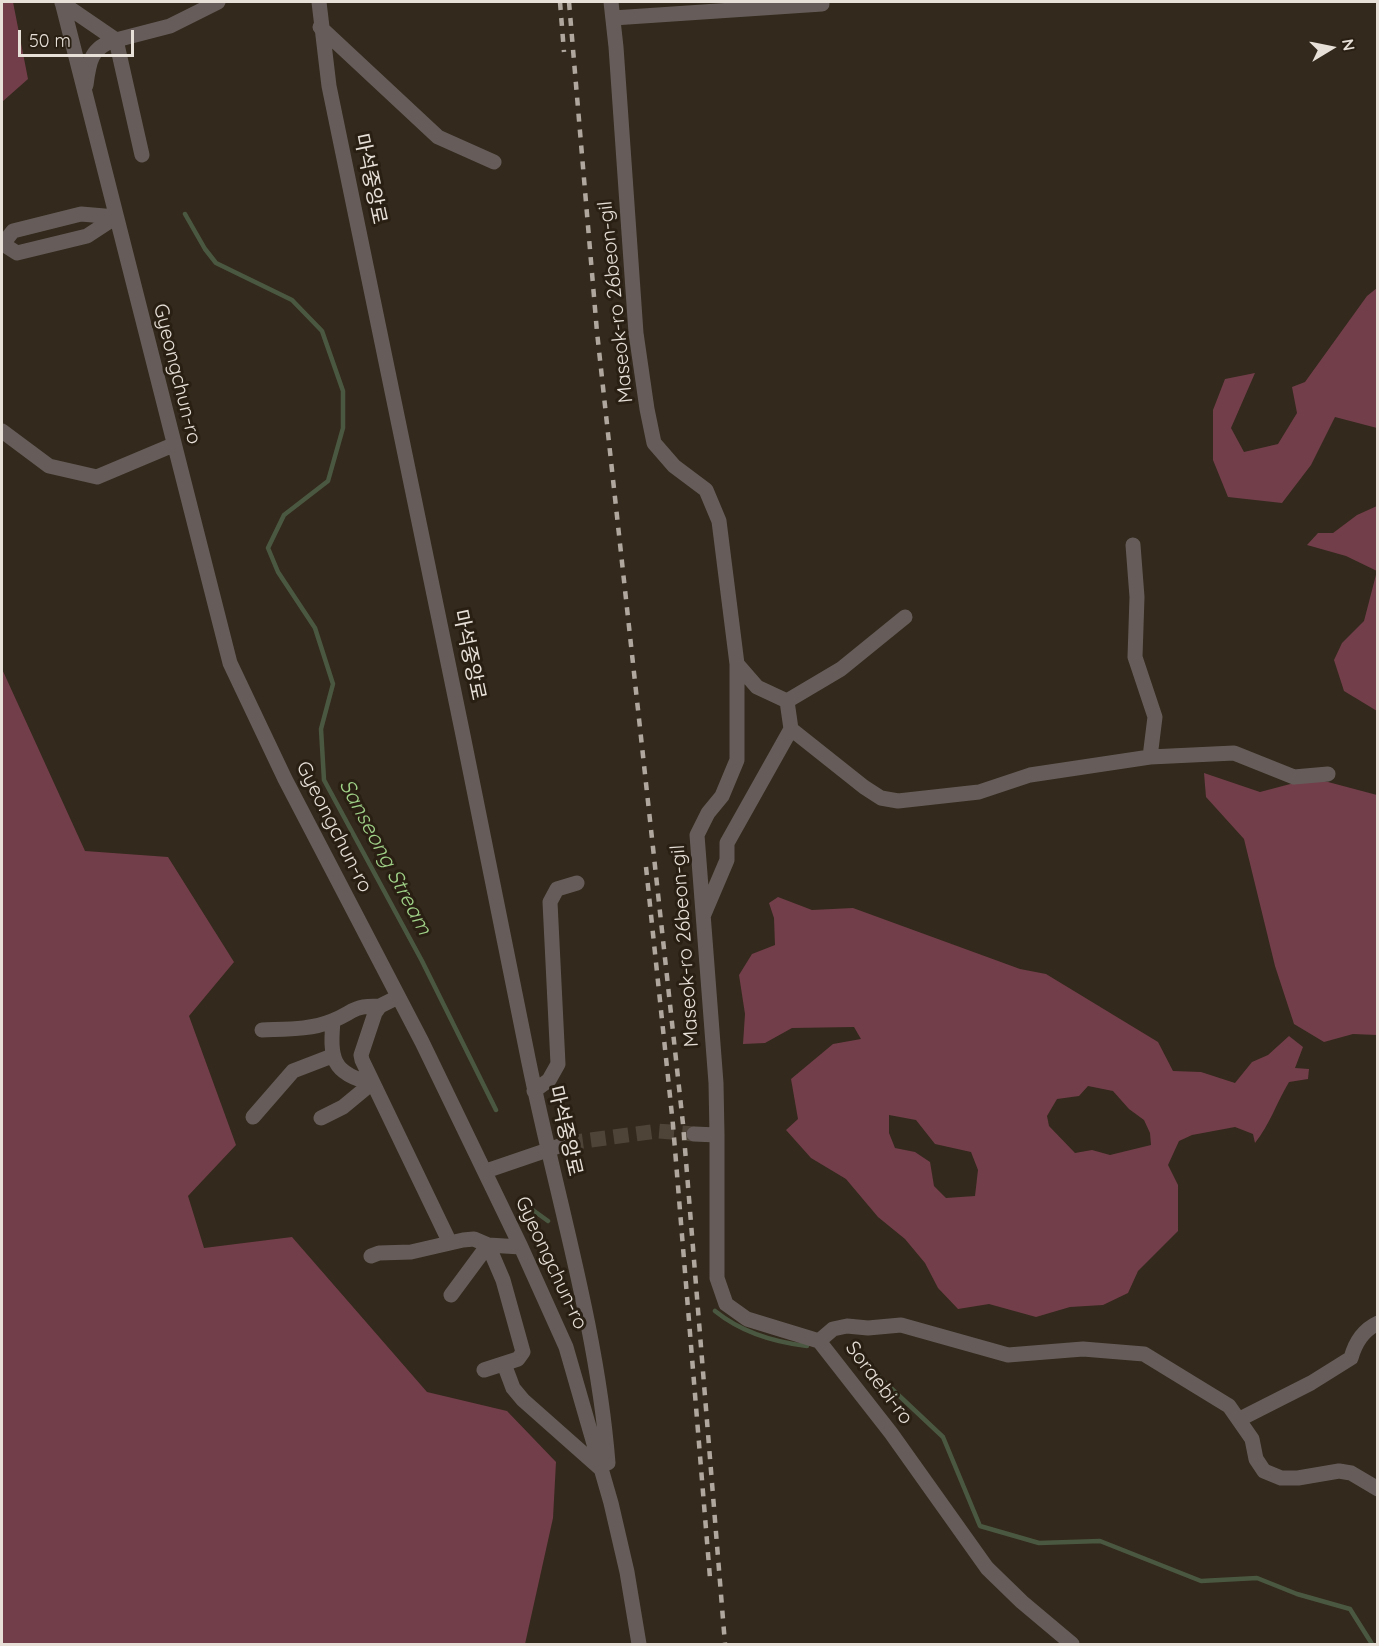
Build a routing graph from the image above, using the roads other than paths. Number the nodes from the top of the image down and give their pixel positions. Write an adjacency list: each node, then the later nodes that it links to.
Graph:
1 (62, 2): 8 (street); 9 (street, Gyeongchun-ro)
2 (218, 2): 8 (street)
3 (319, 2): 7 (street, 마석중앙로)
4 (611, 2): 6 (street, Maseok-ro 26beon-gil)
5 (822, 4): 6 (street)
6 (614, 18): 17 (street, Maseok-ro 26beon-gil)
7 (320, 27): 11 (street); 30 (street, 마석중앙로)
8 (116, 40): 9 (street); 10 (street)
9 (85, 96): 12 (street, Gyeongchun-ro)
10 (142, 155)
11 (494, 162)
12 (116, 217): 12 (street); 14 (street, Gyeongchun-ro)
13 (2, 431): 14 (street)
14 (173, 445): 24 (street, Gyeongchun-ro)
15 (1133, 545): 20 (street)
16 (905, 617): 18 (street)
17 (737, 664): 18 (street); 23 (street, Maseok-ro 26beon-gil)
18 (787, 701): 19 (street)
19 (791, 729): 20 (street); 23 (street)
20 (1149, 757): 21 (street)
21 (1328, 774)
22 (577, 883): 30 (street)
23 (704, 914): 34 (street, Maseok-ro 26beon-gil)
24 (398, 997): 25 (street); 37 (street, Gyeongchun-ro)
25 (380, 1006): 26 (street); 29 (street)
26 (333, 1021): 27 (street); 28 (street)
27 (262, 1030)
28 (332, 1056): 29 (street); 31 (street)
29 (372, 1083): 32 (street); 38 (street)
30 (534, 1091): 36 (street, 마석중앙로)
31 (254, 1116)
32 (321, 1118)
33 (694, 1134): 34 (street)
34 (717, 1136): 45 (street, Soraebi-ro)
35 (568, 1143): 36 (street)
36 (548, 1148): 37 (street); 43 (street, 마석중앙로)
37 (486, 1171): 40 (street, Gyeongchun-ro)
38 (450, 1243): 39 (street); 41 (street)
39 (492, 1244): 40 (street); 42 (street); 47 (street)
40 (521, 1246): 46 (street, Gyeongchun-ro)
41 (371, 1256)
42 (451, 1295)
43 (585, 1316): 46 (street); 52 (street, 마석중앙로)
44 (1377, 1323): 49 (street)
45 (819, 1341): 49 (street); 53 (street, Soraebi-ro)
46 (567, 1347): 50 (street, Gyeongchun-ro)
47 (504, 1364): 48 (street); 50 (street)
48 (484, 1370)
49 (1240, 1419): 51 (street)
50 (603, 1471): 52 (street, Gyeongchun-ro)
51 (1377, 1489)
52 (611, 1503): 54 (street, Gyeongchun-ro)
53 (1068, 1643)
54 (639, 1644)

